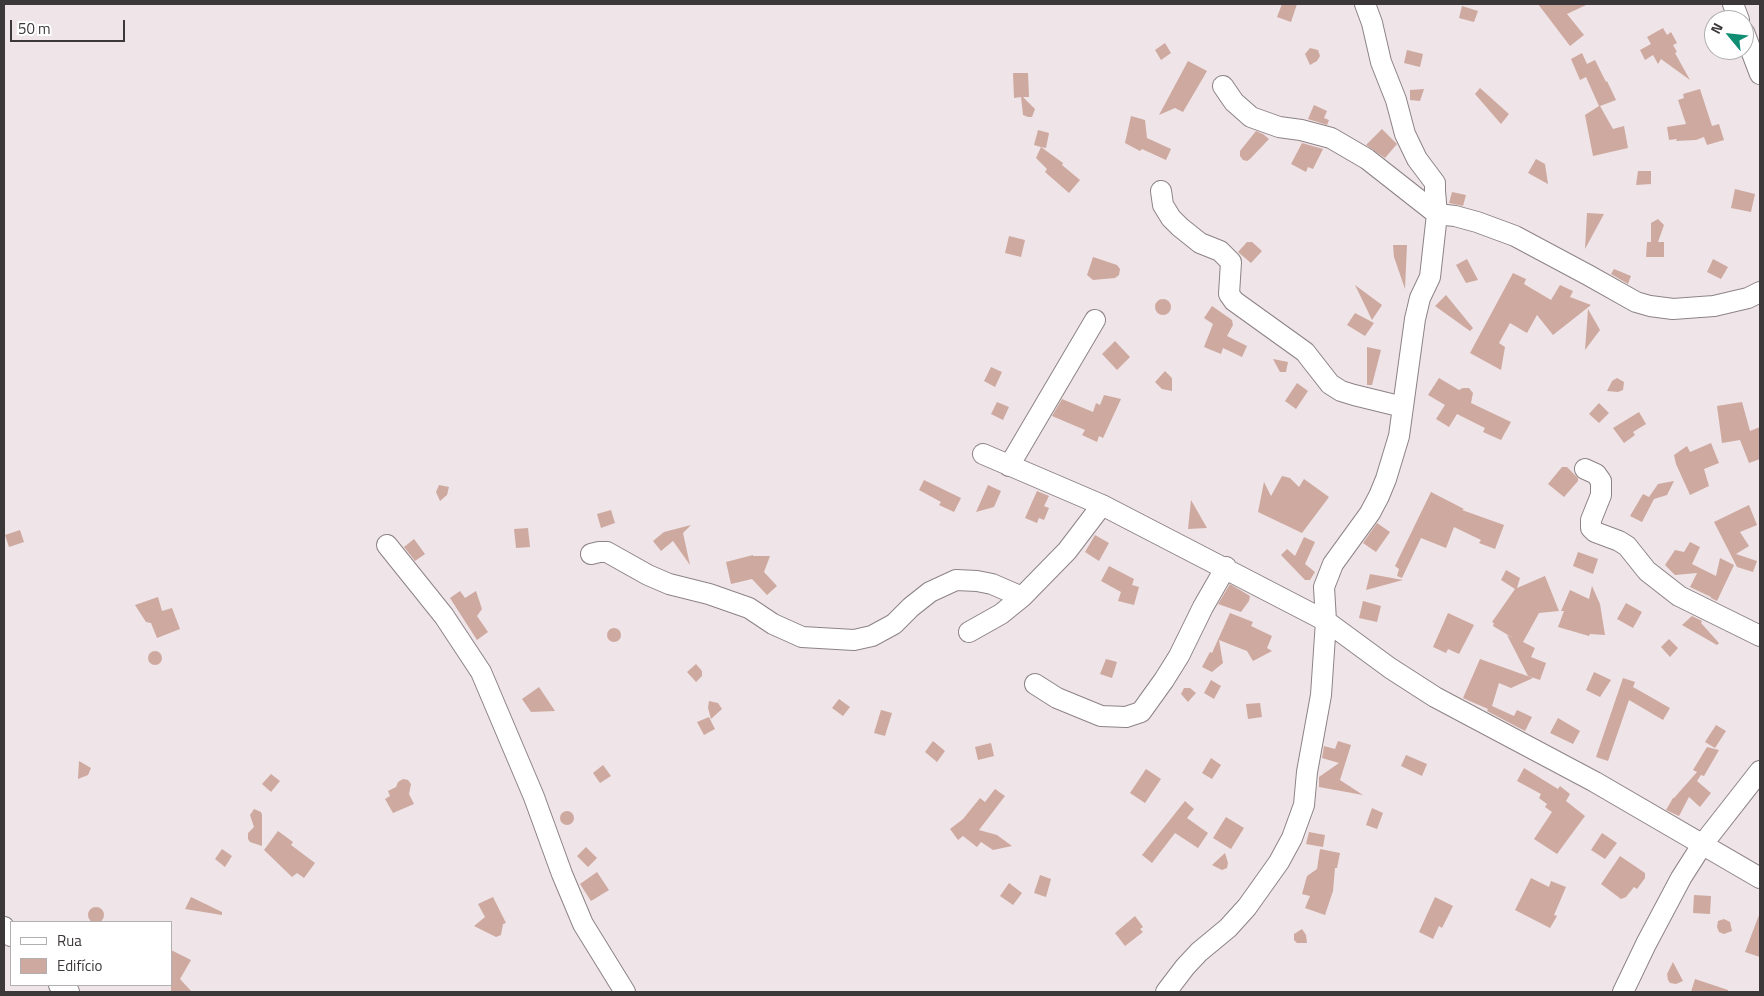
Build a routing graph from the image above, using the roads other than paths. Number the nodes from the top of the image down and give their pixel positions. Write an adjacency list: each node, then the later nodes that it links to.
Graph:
1 (1366, 4): 6 (street)
2 (1754, 58): 3 (street)
3 (1760, 74)
4 (1223, 86): 6 (street)
5 (1161, 191): 9 (street)
6 (1436, 214): 7 (street); 9 (street)
7 (1760, 292)
8 (1095, 320): 11 (street)
9 (1403, 407): 18 (street)
10 (983, 454): 11 (street)
11 (1009, 466): 13 (street)
12 (1586, 469): 20 (street)
13 (1102, 505): 16 (street); 17 (street)
14 (387, 545): 25 (street)
15 (591, 554): 17 (street)
16 (1226, 568): 18 (street); 21 (street)
17 (1022, 598): 19 (street)
18 (1326, 621): 23 (street); 26 (street)
19 (970, 632)
20 (1760, 636)
21 (1035, 684)
22 (1760, 771): 23 (street)
23 (1702, 845): 24 (street); 27 (street)
24 (1760, 878)
25 (625, 992)
26 (1166, 992)
27 (1624, 992)

